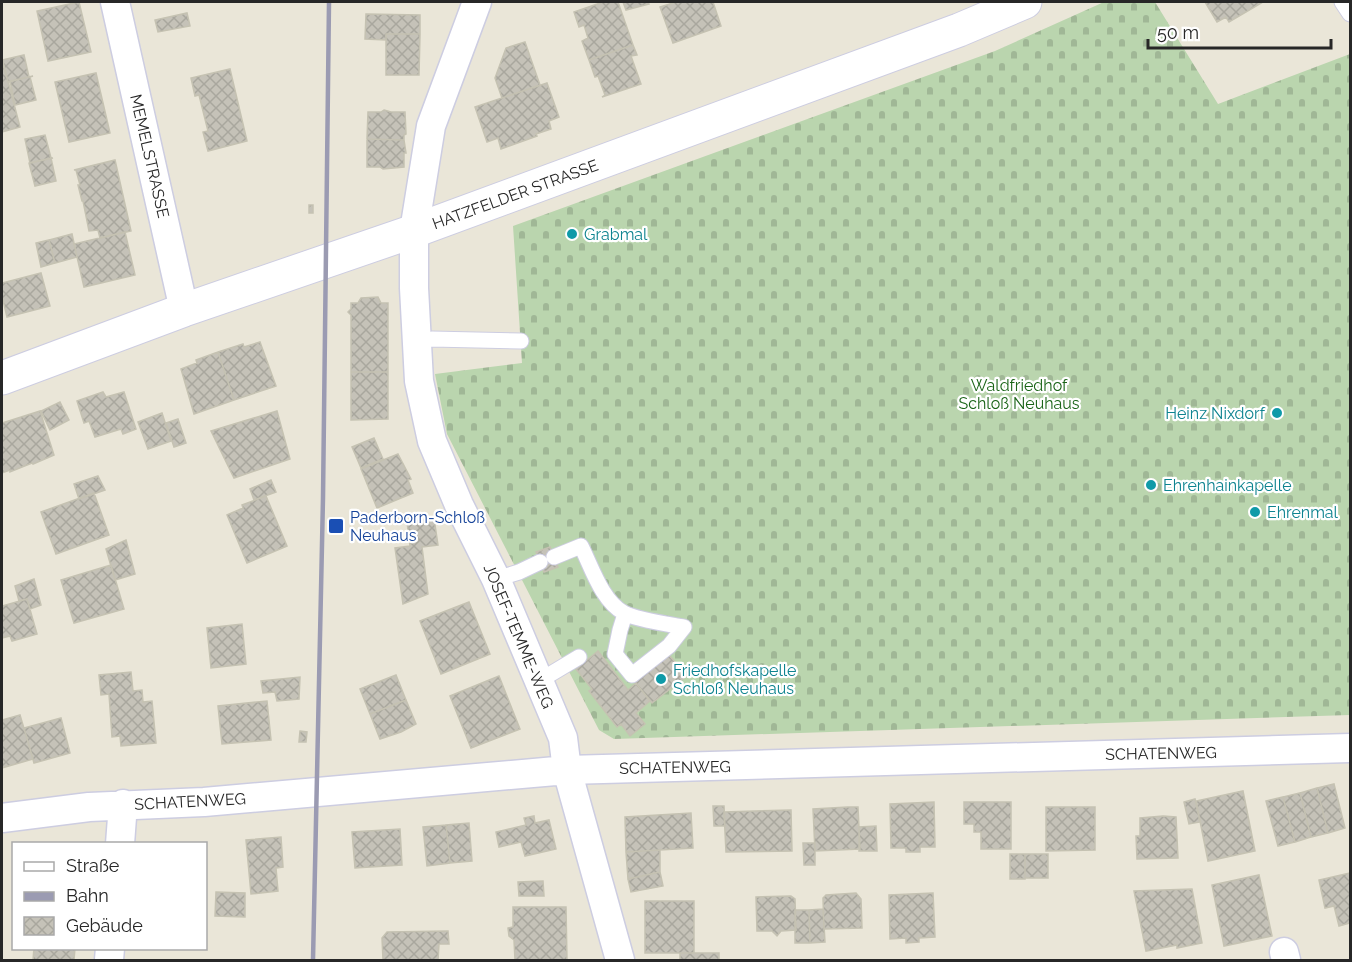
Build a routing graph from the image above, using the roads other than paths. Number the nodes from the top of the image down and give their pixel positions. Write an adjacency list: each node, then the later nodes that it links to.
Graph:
1 (116, 2): 7 (street, MEMELSTRASSE)
2 (477, 2): 6 (street, JOSEF-TEMME-WEG)
3 (1025, 2): 6 (street, HATZFELDER STRASSE)
4 (1342, 2): 5 (lane)
5 (1350, 14)
6 (414, 231): 7 (street, HATZFELDER STRASSE); 9 (street, JOSEF-TEMME-WEG)
7 (184, 310): 10 (street, HATZFELDER STRASSE)
8 (521, 341): 9 (lane)
9 (416, 342): 11 (street, JOSEF-TEMME-WEG)
10 (2, 378)
11 (496, 579): 12 (lane); 14 (street, JOSEF-TEMME-WEG)
12 (625, 614): 12 (lane)
13 (579, 657): 14 (lane)
14 (539, 681): 16 (street, JOSEF-TEMME-WEG)
15 (1350, 748): 16 (street, SCHATENWEG)
16 (567, 770): 17 (street, SCHATENWEG); 20 (street, JOSEF-TEMME-WEG)
17 (123, 804): 18 (street, SCHATENWEG); 19 (street)
18 (2, 818)
19 (120, 842)
20 (620, 960)

